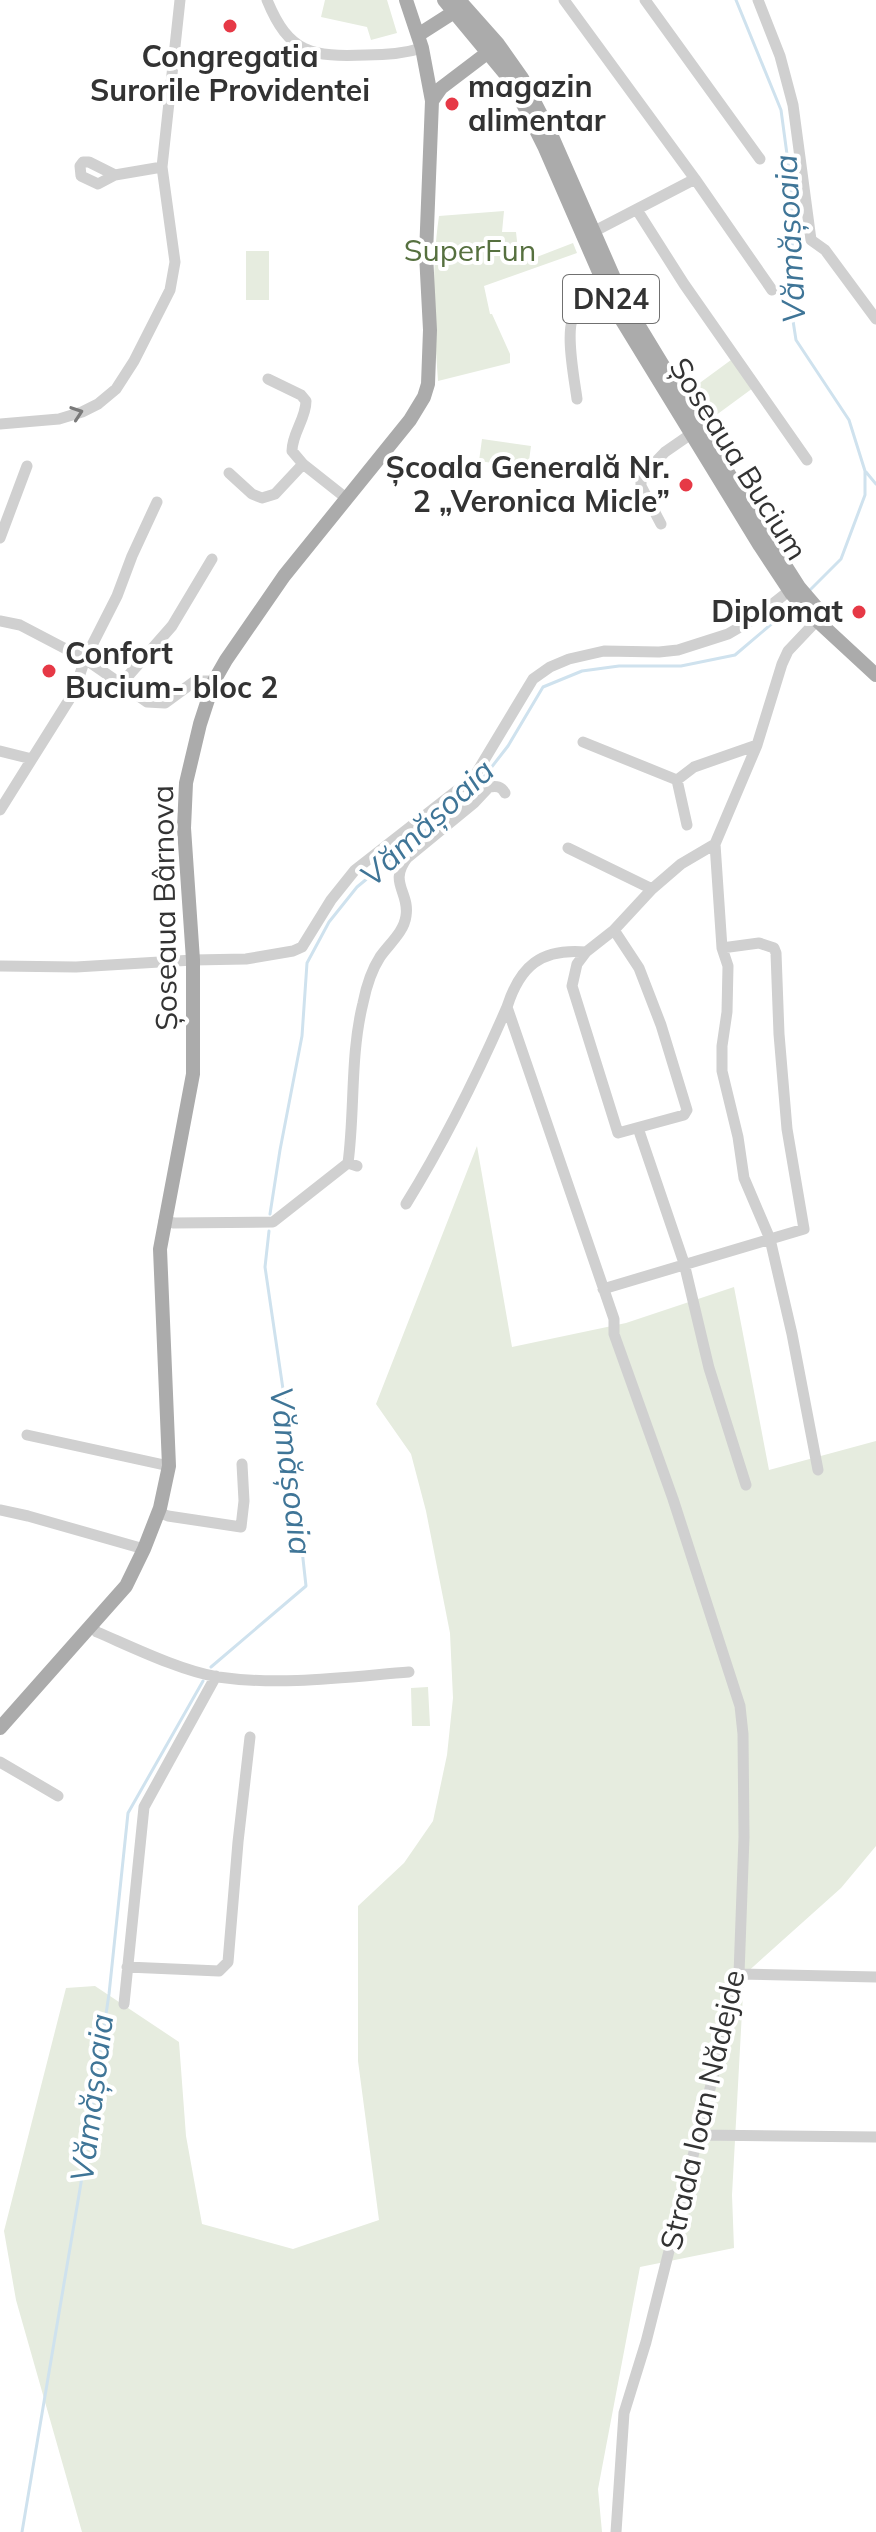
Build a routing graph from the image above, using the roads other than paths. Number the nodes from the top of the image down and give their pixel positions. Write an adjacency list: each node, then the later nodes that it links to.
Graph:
1 (180, 0): 13 (street)
2 (267, 0): 9 (street)
3 (406, 0): 9 (main road, Șoseaua Bârnova)
4 (444, 0): 8 (main road, Șoseaua Bucium / DN24)
5 (564, 0): 15 (street)
6 (645, 0): 12 (street)
7 (758, 0): 20 (street)
8 (462, 4): 9 (main road); 10 (main road, Șoseaua Bucium / DN24)
9 (420, 41): 11 (main road, Șoseaua Bârnova)
10 (494, 48): 11 (main road); 17 (main road, Șoseaua Bucium / DN24)
11 (432, 101): 29 (main road, Șoseaua Bârnova)
12 (760, 159)
13 (162, 167): 14 (street); 23 (street, one-way to 13)
14 (115, 175)
15 (695, 179): 16 (street); 18 (street)
16 (637, 210): 17 (street); 25 (street)
17 (589, 234): 19 (main road, Șoseaua Bucium / DN24); 34 (main road, Șoseaua Bucium / DN24)
18 (772, 290)
19 (615, 309): 22 (street); 24 (main road, Șoseaua Bucium / DN24)
20 (876, 319)
21 (268, 379): 26 (street)
22 (577, 399)
23 (0, 424)
24 (691, 434): 31 (street); 34 (main road, Șoseaua Bucium / DN24)
25 (807, 460)
26 (303, 464): 28 (street); 29 (street)
27 (27, 466): 32 (street)
28 (229, 473)
29 (346, 498): 40 (main road, Șoseaua Bârnova)
30 (157, 502): 37 (street)
31 (661, 524)
32 (0, 538)
33 (212, 559): 41 (street)
34 (794, 589): 35 (main road, Șoseaua Bucium / DN24); 56 (street)
35 (816, 614): 38 (main road, Șoseaua Bucium / DN24); 39 (main road, Șoseaua Bucium / DN24); 43 (street)
36 (0, 621): 37 (street)
37 (85, 659): 41 (street); 45 (street)
38 (876, 662)
39 (876, 675)
40 (214, 681): 41 (street); 56 (main road, Șoseaua Bârnova)
41 (121, 684)
42 (583, 742): 46 (street)
43 (757, 745): 46 (street); 50 (street)
44 (0, 751): 45 (street)
45 (32, 759): 48 (street)
46 (677, 780): 49 (street)
47 (505, 793): 61 (street)
48 (0, 810)
49 (687, 825)
50 (715, 844): 52 (street); 54 (street)
51 (568, 848): 52 (street)
52 (652, 889): 53 (street)
53 (614, 930): 55 (street); 59 (street)
54 (722, 948): 62 (street); 62 (street)
55 (586, 952): 58 (street); 59 (street)
56 (193, 960): 57 (street); 61 (main road, Șoseaua Bârnova)
57 (0, 966)
58 (507, 1007): 60 (street); 64 (street, Strada Ioan Nădejde)
59 (638, 1128): 63 (street)
60 (406, 1204)
61 (164, 1221): 67 (main road, Șoseaua Bârnova)
62 (770, 1239): 63 (street); 68 (street)
63 (684, 1263): 64 (street); 69 (street)
64 (603, 1289): 81 (street, Strada Ioan Nădejde)
65 (27, 1435): 67 (street)
66 (242, 1464): 71 (street)
67 (169, 1466): 71 (main road, Șoseaua Bârnova)
68 (818, 1470)
69 (746, 1485)
70 (0, 1510): 72 (street)
71 (158, 1512): 72 (main road, Șoseaua Bârnova)
72 (144, 1549): 73 (main road, Șoseaua Bârnova)
73 (92, 1627): 75 (street); 76 (main road, Șoseaua Bârnova)
74 (409, 1672): 75 (street)
75 (216, 1676): 80 (street)
76 (0, 1728)
77 (250, 1737): 80 (street)
78 (0, 1762): 79 (street)
79 (58, 1796)
80 (127, 1967): 83 (street)
81 (739, 1974): 82 (street); 84 (street, Strada Ioan Nădejde)
82 (876, 1977)
83 (124, 2004)
84 (698, 2135): 85 (street); 86 (street, Strada Ioan Nădejde)
85 (876, 2137)
86 (616, 2532)

